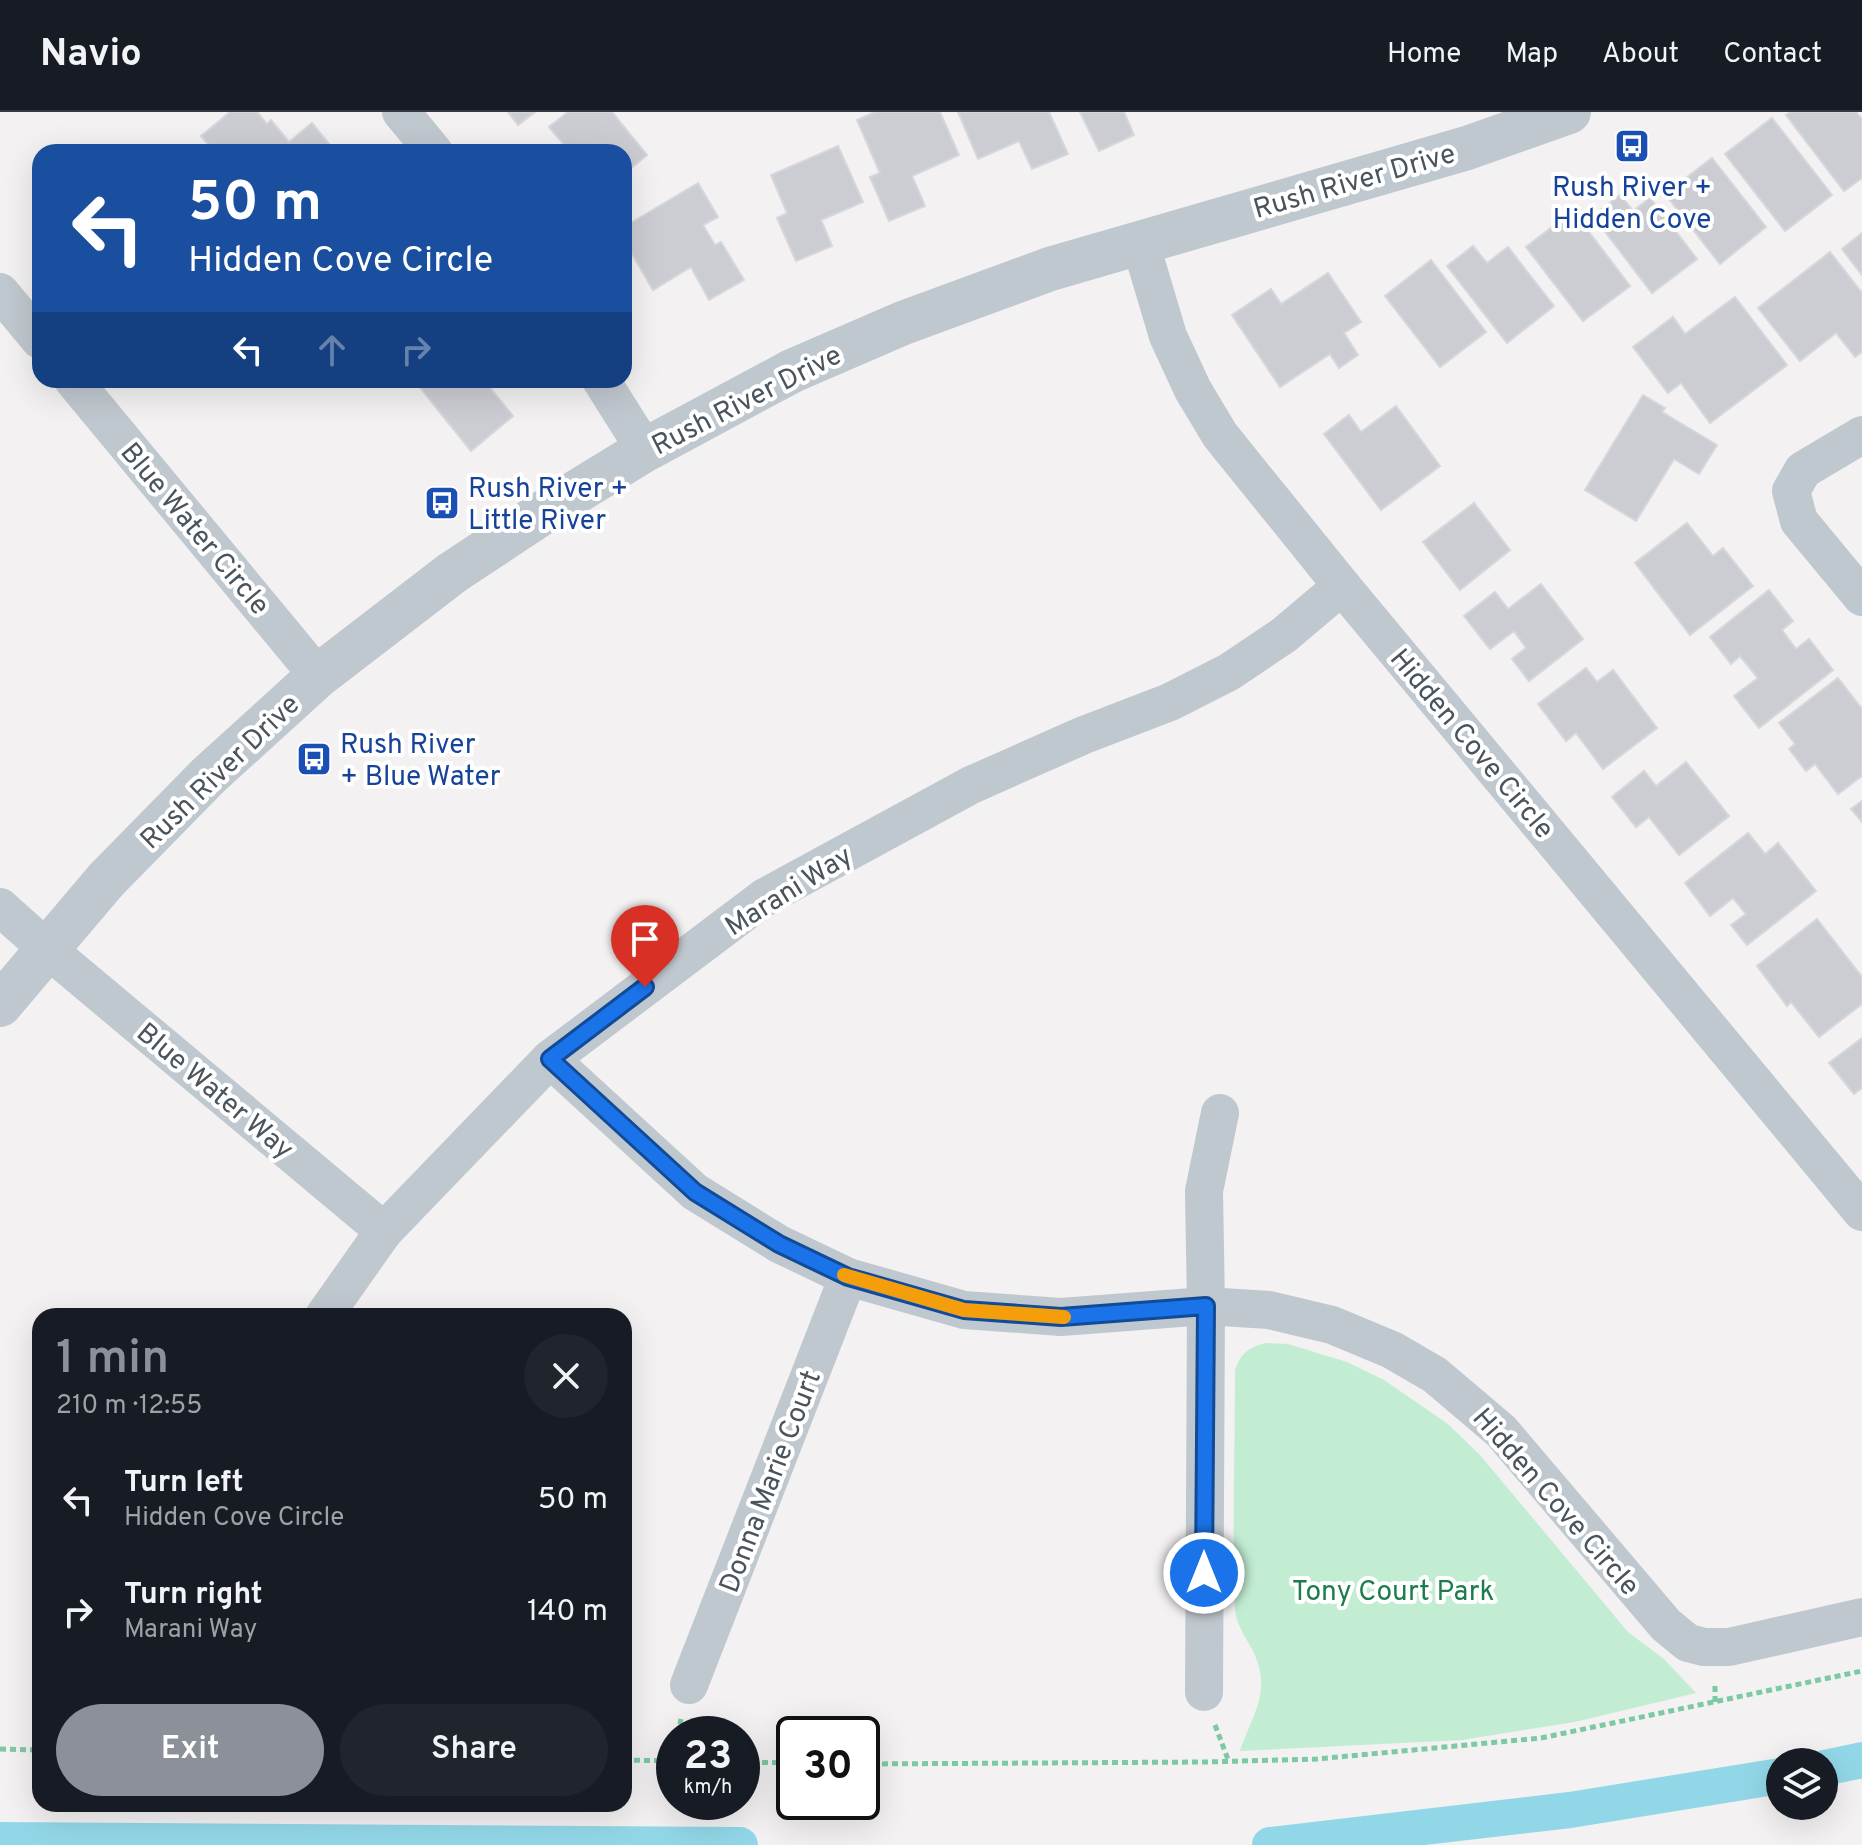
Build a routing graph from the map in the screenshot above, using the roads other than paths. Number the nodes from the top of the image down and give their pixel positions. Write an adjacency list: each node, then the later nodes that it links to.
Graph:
1 (401, 112): 3 (street)
2 (1569, 112): 4 (street, Rush River Drive)
3 (427, 144)
4 (1140, 242): 10 (street, Rush River Drive); 11 (street, Hidden Cove Circle)
5 (0, 292): 6 (street)
6 (32, 330)
7 (80, 388): 13 (street, Blue Water Circle)
8 (606, 388): 10 (street)
9 (1862, 435): 12 (street)
10 (645, 450): 13 (street, Rush River Drive)
11 (1342, 586): 17 (street, Marani Way); 19 (street, Hidden Cove Circle)
12 (1862, 597)
13 (318, 676): 15 (street, Rush River Drive)
14 (0, 907): 15 (street)
15 (47, 949): 16 (street, Rush River Drive); 20 (street, Blue Water Way)
16 (0, 1005)
17 (550, 1059): 20 (street, Marani Way); 21 (street, Hidden Cove Circle)
18 (1220, 1113): 22 (street)
19 (1862, 1212)
20 (384, 1231): 23 (street, Marani Way)
21 (848, 1277): 22 (street, Hidden Cove Circle); 25 (street, Donna Marie Court)
22 (1206, 1306): 24 (street, Hidden Cove Circle); 26 (street)
23 (330, 1308)
24 (1862, 1617)
25 (689, 1685)
26 (1204, 1692)

